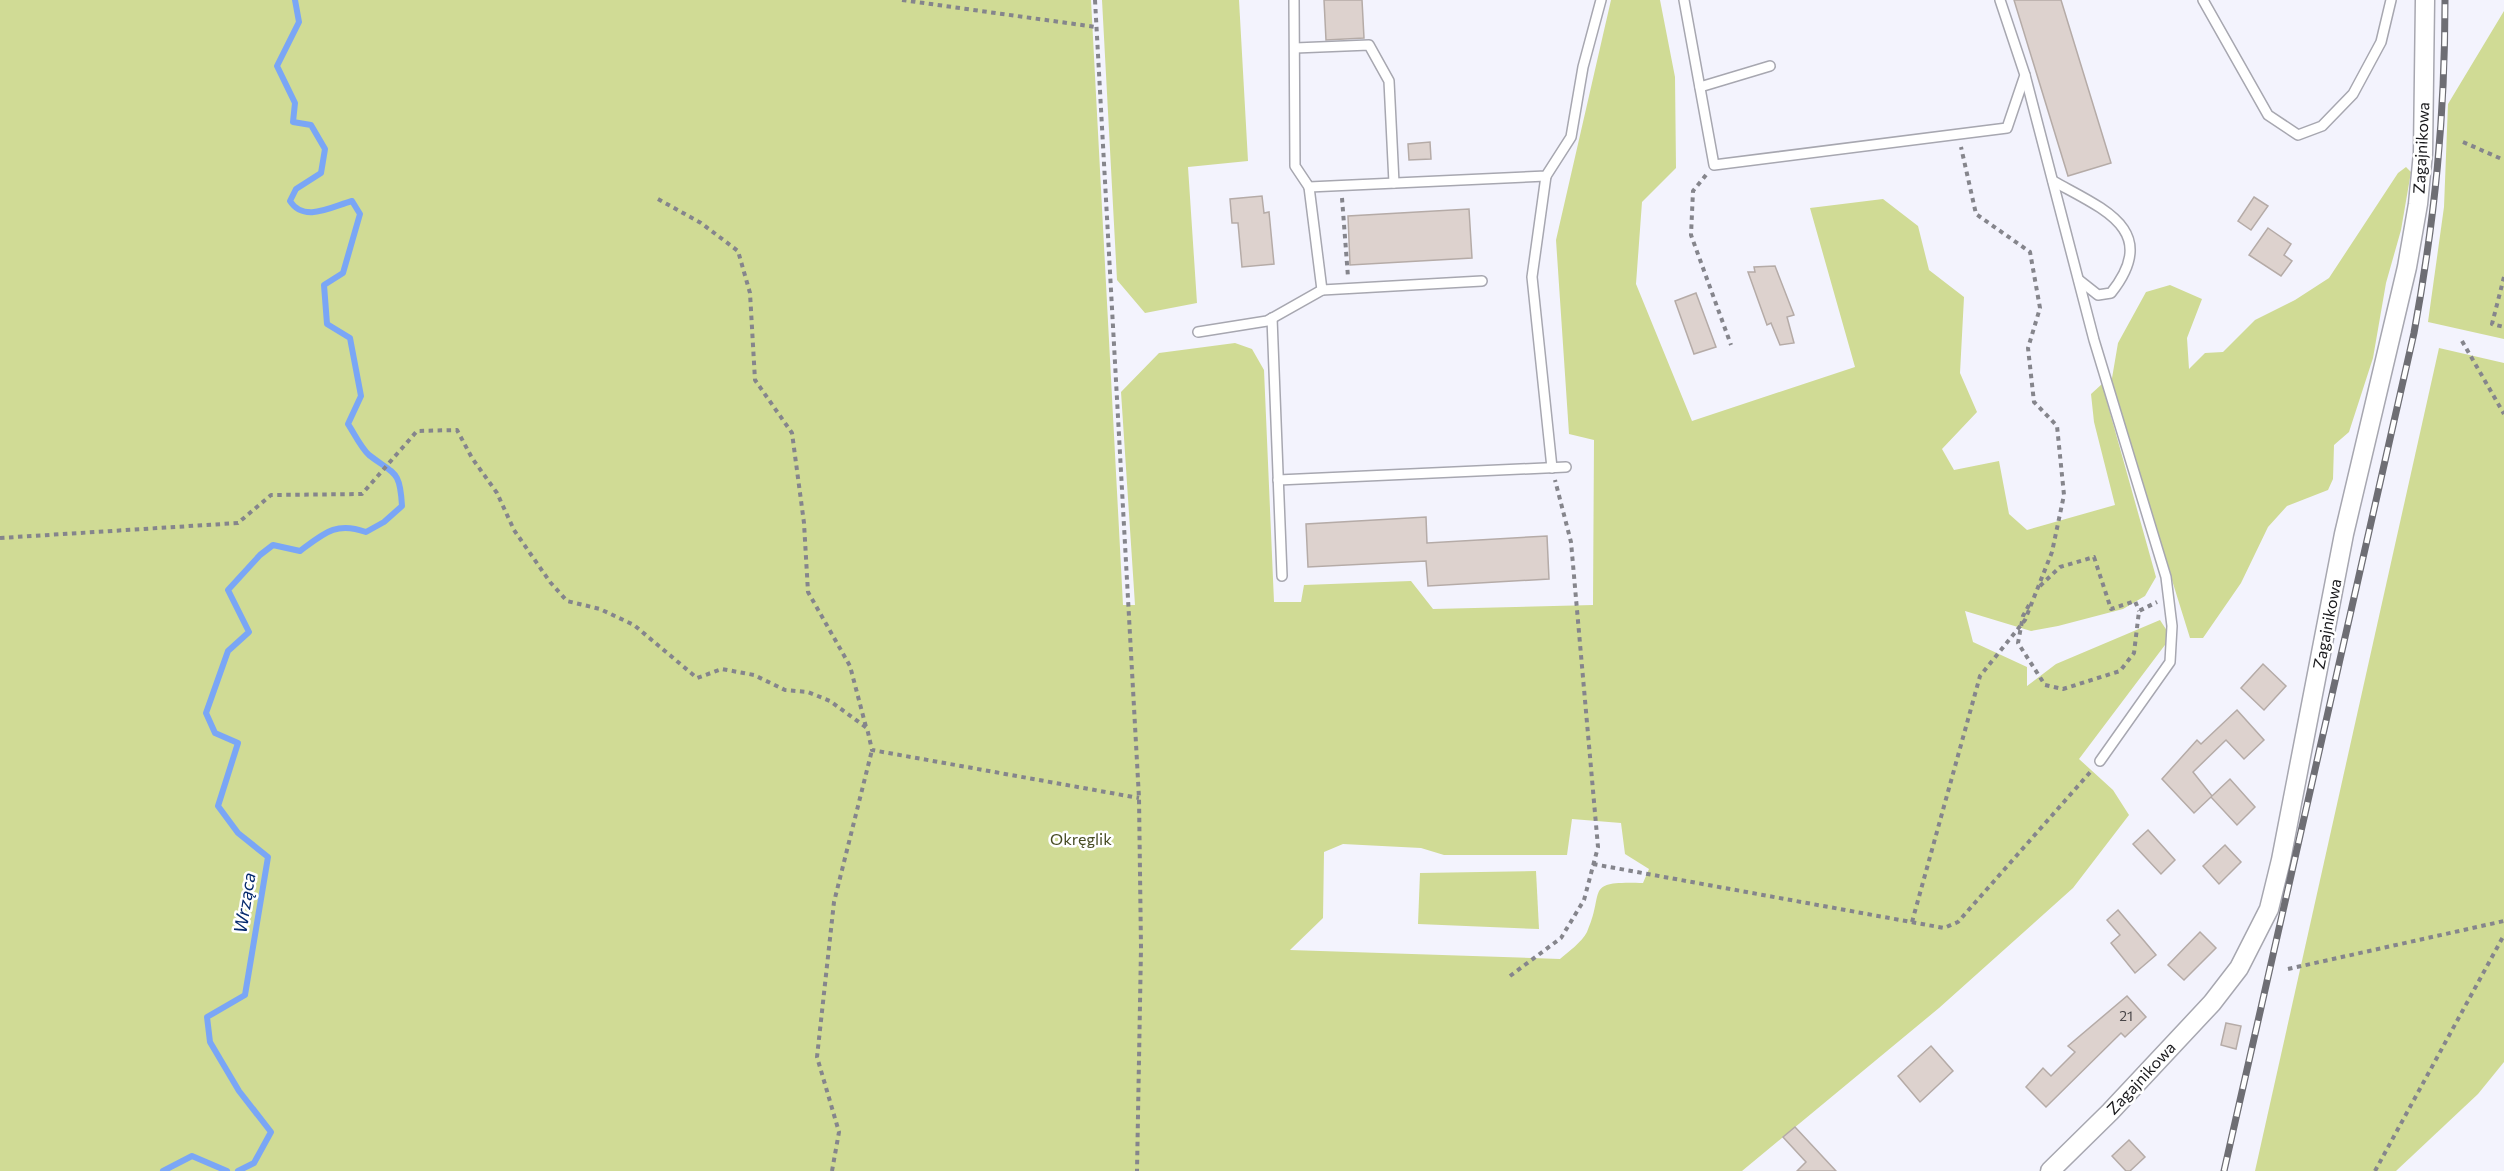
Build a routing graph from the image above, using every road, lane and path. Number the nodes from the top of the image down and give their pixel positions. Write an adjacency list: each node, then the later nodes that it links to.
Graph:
1 (902, 0): 10 (path)
2 (1095, 0): 10 (path)
3 (1294, 0): 11 (lane)
4 (1601, 0): 19 (lane)
5 (1684, 0): 14 (lane)
6 (2000, 0): 13 (lane)
7 (2204, 0): 8 (lane)
8 (2391, 0)
9 (2425, 0): 56 (street, Zagajnikowa)
10 (1096, 27): 47 (path)
11 (1295, 48): 21 (lane); 23 (lane)
12 (1770, 66): 14 (lane)
13 (2025, 75): 15 (lane); 20 (lane)
14 (1700, 87): 18 (lane)
15 (1958, 134): 18 (lane); 41 (path)
16 (2463, 142): 17 (path)
17 (2504, 160)
18 (1714, 165): 34 (path)
19 (1546, 176): 21 (lane); 37 (lane)
20 (2053, 181): 26 (lane); 26 (lane)
21 (1394, 183): 22 (lane)
22 (1341, 185): 23 (lane); 28 (path)
23 (1309, 187): 29 (lane)
24 (658, 199): 44 (path)
25 (2504, 277): 31 (path)
26 (2079, 280): 42 (lane)
27 (1482, 281): 28 (lane)
28 (1349, 289): 29 (lane)
29 (1322, 290): 30 (lane)
30 (1272, 318): 32 (lane); 38 (lane)
31 (2504, 327)
32 (1197, 332)
33 (2462, 341): 35 (path)
34 (1731, 345)
35 (2504, 414)
36 (1566, 467): 37 (lane)
37 (1552, 468): 38 (lane); 48 (path)
38 (1278, 480): 40 (lane)
39 (0, 538): 44 (path)
40 (1282, 576)
41 (2038, 587): 43 (path); 43 (path); 50 (path)
42 (2168, 597): 43 (path); 46 (lane)
43 (2139, 611)
44 (867, 728): 45 (path)
45 (872, 750): 47 (path); 54 (path)
46 (2100, 761): 50 (path)
47 (1139, 798): 55 (path)
48 (1593, 864): 50 (path); 53 (path)
49 (2504, 921): 52 (path)
50 (1912, 922)
51 (2504, 935): 57 (path)
52 (2288, 969)
53 (1510, 976)
54 (832, 1171)
55 (1137, 1171)
56 (2050, 1171)
57 (2375, 1171)

